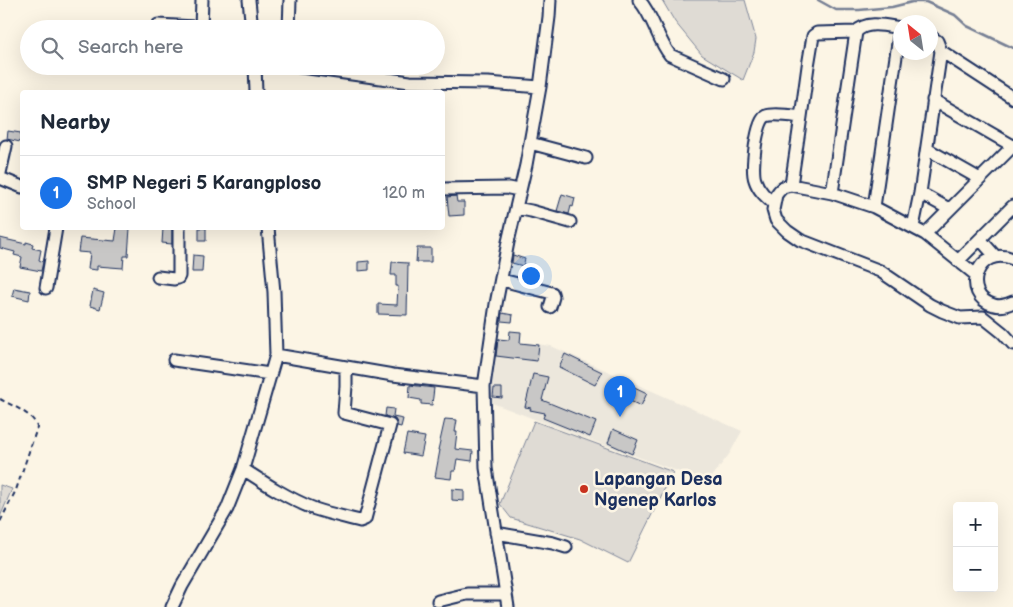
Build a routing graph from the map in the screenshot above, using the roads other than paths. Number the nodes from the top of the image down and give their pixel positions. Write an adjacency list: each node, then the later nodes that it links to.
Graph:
1 (202, 0): 6 (street)
2 (249, 0): 7 (street)
3 (290, 0): 8 (street)
4 (550, 0): 18 (street)
5 (639, 0): 16 (street)
6 (201, 20)
7 (251, 20)
8 (289, 20)
9 (893, 28): 10 (street)
10 (856, 32): 22 (street); 37 (street)
11 (938, 44): 12 (street)
12 (941, 51): 20 (street); 21 (street)
13 (895, 60): 41 (street)
14 (255, 75): 19 (street)
15 (344, 75): 17 (street)
16 (724, 79)
17 (410, 87): 18 (street)
18 (540, 87): 23 (street)
19 (256, 90)
20 (1013, 98)
21 (933, 100): 25 (street); 26 (street)
22 (801, 117): 31 (street); 34 (street)
23 (530, 143): 27 (street); 35 (street)
24 (6, 146): 28 (street)
25 (1013, 146): 30 (street)
26 (927, 149): 30 (street); 38 (street)
27 (586, 158)
28 (0, 173)
29 (0, 178): 32 (street)
30 (980, 179): 43 (street)
31 (791, 185): 36 (street); 37 (street)
32 (20, 186)
33 (445, 189): 35 (street)
34 (759, 189): 36 (street); 39 (street)
35 (520, 190): 42 (street)
36 (779, 191): 39 (street)
37 (832, 193): 41 (street)
38 (920, 193): 43 (street); 45 (street)
39 (774, 204): 61 (street)
40 (1013, 206): 50 (street)
41 (874, 207): 45 (street)
42 (516, 208): 44 (street); 56 (street)
43 (949, 209): 49 (street)
44 (570, 222)
45 (913, 227): 49 (street)
46 (56, 230): 57 (street)
47 (179, 230): 55 (street)
48 (268, 230): 63 (street)
49 (925, 234): 53 (street)
50 (980, 239): 51 (street); 53 (street)
51 (995, 256): 52 (street); 54 (street)
52 (1013, 259)
53 (958, 261): 54 (street)
54 (976, 275): 59 (street)
55 (158, 277)
56 (502, 280): 60 (street); 67 (street)
57 (46, 288)
58 (1013, 302): 59 (street)
59 (990, 304): 61 (street)
60 (550, 307)
61 (983, 317): 62 (street)
62 (1013, 344)
63 (276, 355): 65 (street); 66 (street)
64 (174, 360): 66 (street)
65 (346, 368): 67 (street); 68 (street)
66 (270, 374): 68 (street)
67 (484, 386): 69 (street)
68 (243, 469): 73 (street)
69 (496, 533): 70 (street); 71 (street)
70 (566, 547)
71 (506, 594): 72 (street); 74 (street)
72 (438, 601)
73 (172, 607)
74 (508, 607)

